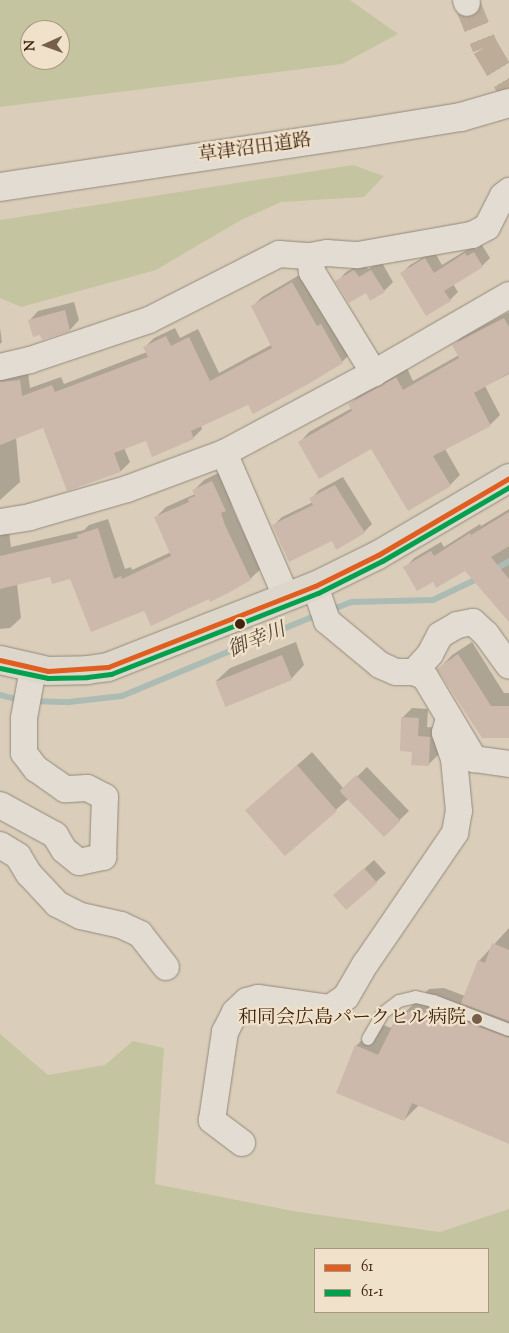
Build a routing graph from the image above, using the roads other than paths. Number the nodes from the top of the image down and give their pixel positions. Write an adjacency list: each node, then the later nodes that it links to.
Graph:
1 (509, 103): 2 (street, 草津沼田道路)
2 (0, 187)
3 (509, 191): 4 (street)
4 (310, 256): 6 (street); 7 (street)
5 (509, 296): 7 (street)
6 (0, 367)
7 (374, 373): 8 (street)
8 (224, 453): 10 (street); 12 (street)
9 (509, 478): 11 (main road)
10 (0, 522)
11 (315, 586): 12 (main road); 16 (street)
12 (286, 596): 15 (main road)
13 (0, 660): 15 (main road)
14 (509, 666): 16 (street)
15 (32, 669): 19 (street)
16 (414, 672): 17 (street)
17 (449, 718): 18 (street); 24 (street)
18 (509, 764)
19 (0, 805)
20 (0, 845): 21 (street)
21 (166, 967)
22 (509, 1030): 23 (lane)
23 (368, 1039)
24 (242, 1143)

